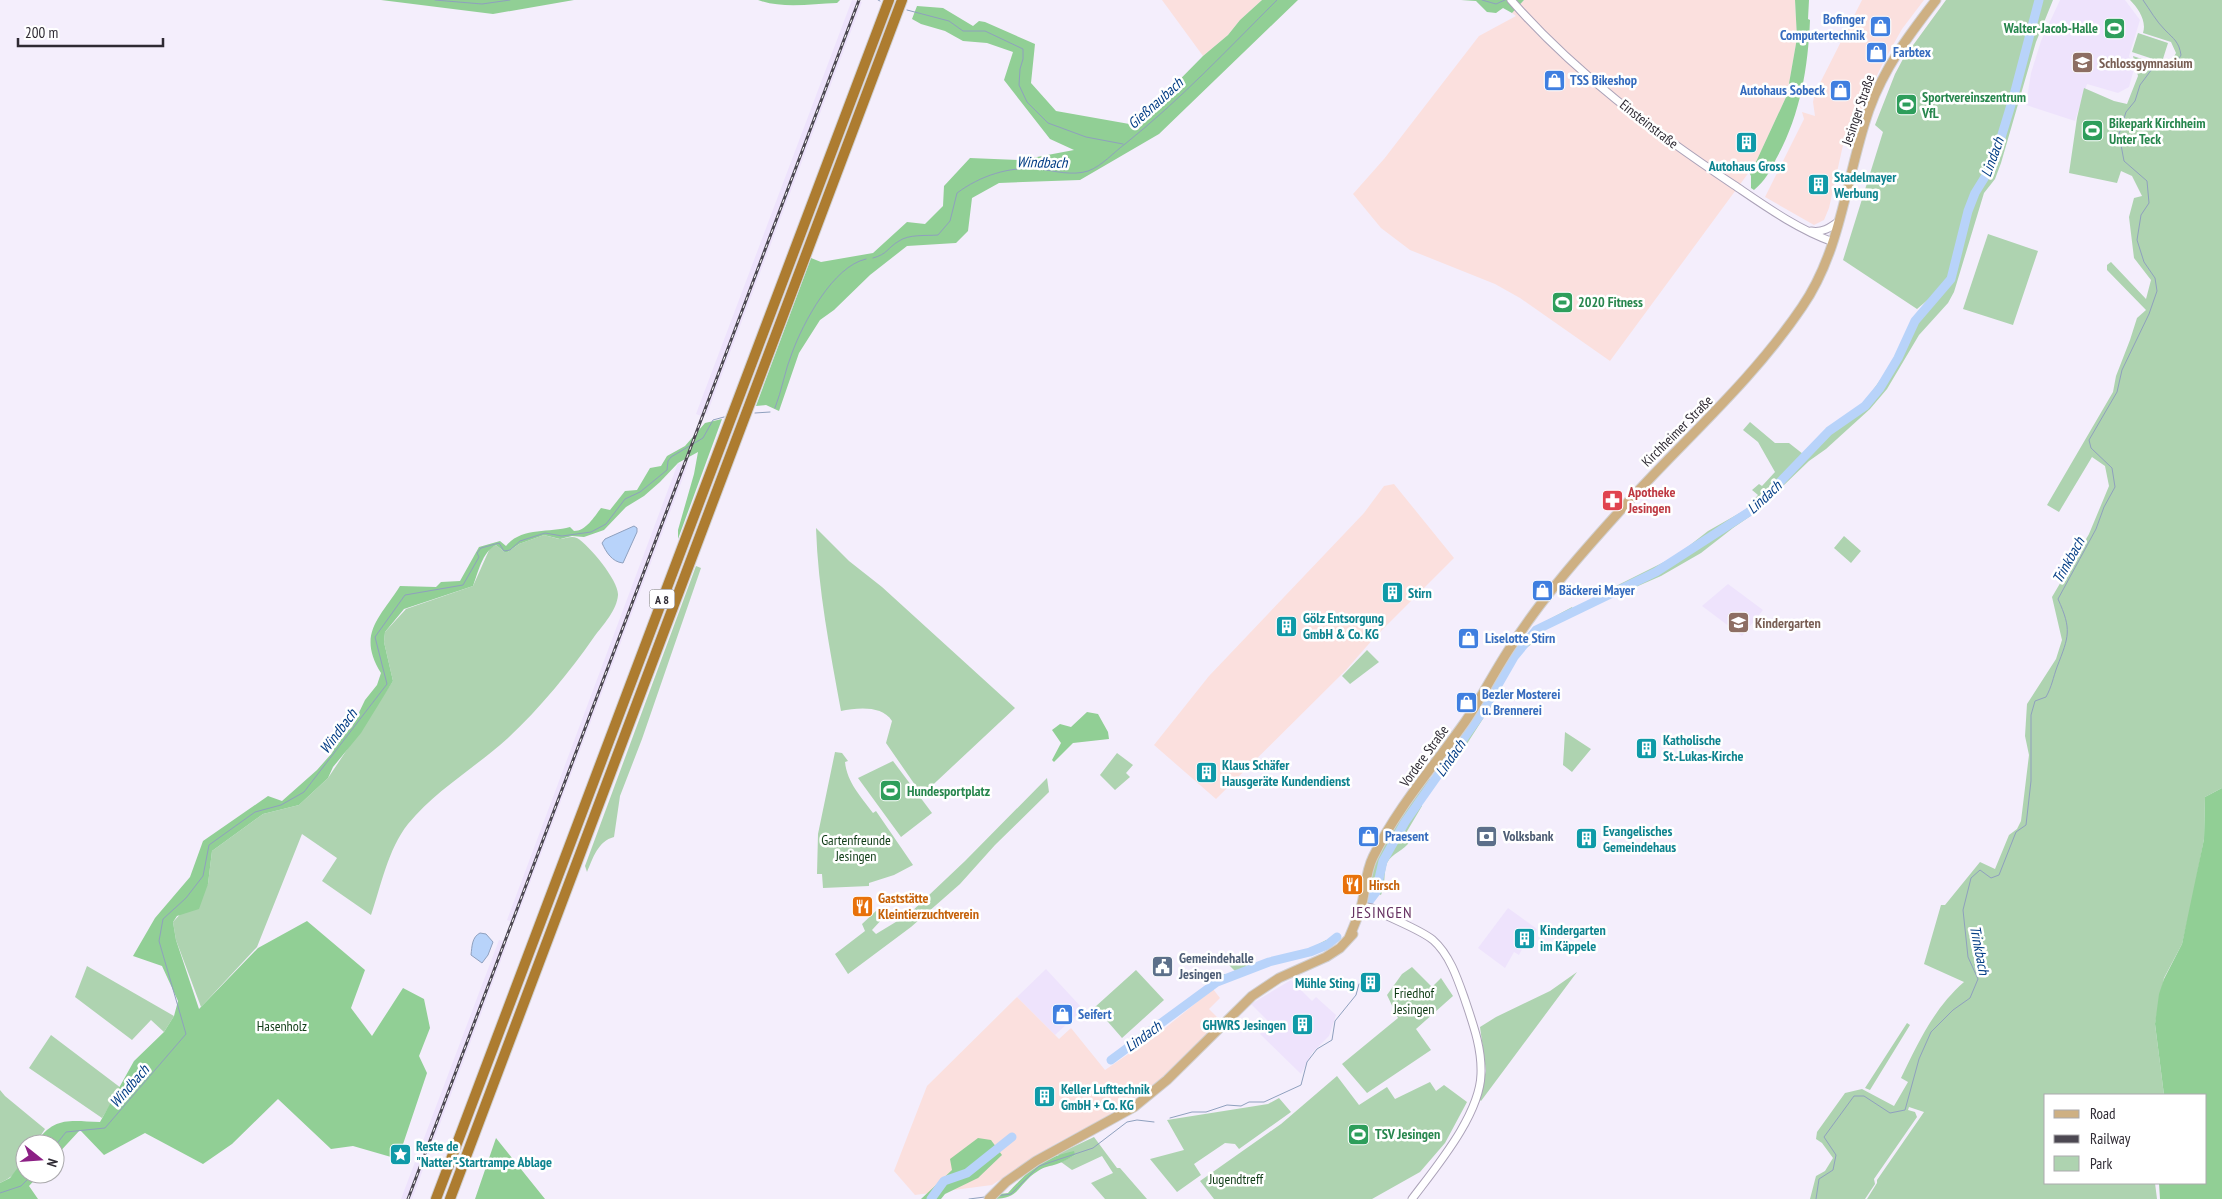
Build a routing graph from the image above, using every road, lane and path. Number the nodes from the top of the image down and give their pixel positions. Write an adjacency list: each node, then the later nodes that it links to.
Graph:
1 (889, 0): 11 (highway, A 8)
2 (902, 0): 12 (highway, A 8)
3 (1936, 0): 5 (main road, Jesinger Straße)
4 (1512, 2): 6 (street, Einsteinstraße)
5 (1839, 221): 6 (street); 7 (main road, Jesinger Straße)
6 (1803, 229): 7 (street, Einsteinstraße)
7 (1833, 242): 8 (main road, Kirchheimer Straße)
8 (1523, 628): 9 (main road, Vordere Straße)
9 (1362, 906): 10 (main road, Vordere Straße); 13 (street)
10 (991, 1198)
11 (436, 1199)
12 (450, 1199)
13 (1412, 1199)

